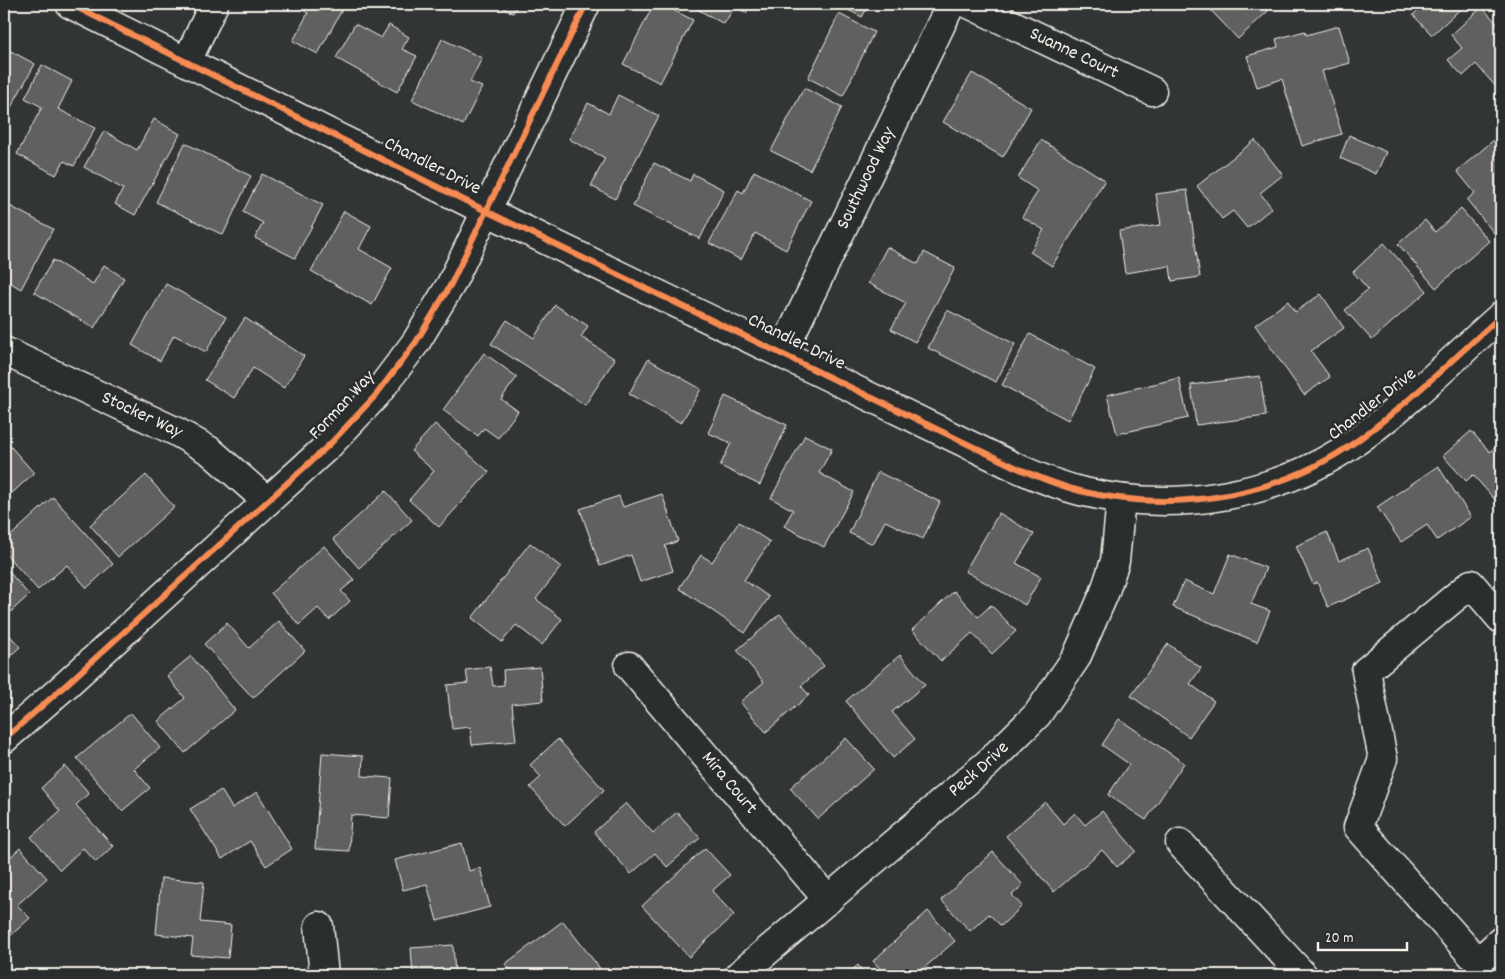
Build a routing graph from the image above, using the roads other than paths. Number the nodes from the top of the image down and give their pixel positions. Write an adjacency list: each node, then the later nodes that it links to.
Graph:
1 (70, 4): 6 (street, Chandler Drive)
2 (214, 4): 6 (street)
3 (586, 4): 8 (street, Forman Way)
4 (951, 4): 11 (street, Southwood Way)
5 (969, 4): 7 (street, Suanne Court)
6 (187, 61): 8 (street, Chandler Drive)
7 (1152, 91)
8 (486, 211): 11 (street, Chandler Drive); 13 (street, Forman Way)
9 (1501, 316): 12 (street, Chandler Drive)
10 (4, 351): 13 (street, Stocker Way)
11 (782, 353): 12 (street, Chandler Drive)
12 (1122, 499): 18 (street, Peck Drive)
13 (267, 501): 16 (street, Forman Way)
14 (1501, 619): 20 (street)
15 (629, 666): 18 (street, Mira Court)
16 (4, 738)
17 (1180, 843): 23 (street)
18 (828, 900): 22 (street, Peck Drive)
19 (319, 926): 21 (street)
20 (1501, 941)
21 (324, 975)
22 (739, 975)
23 (1303, 975)

